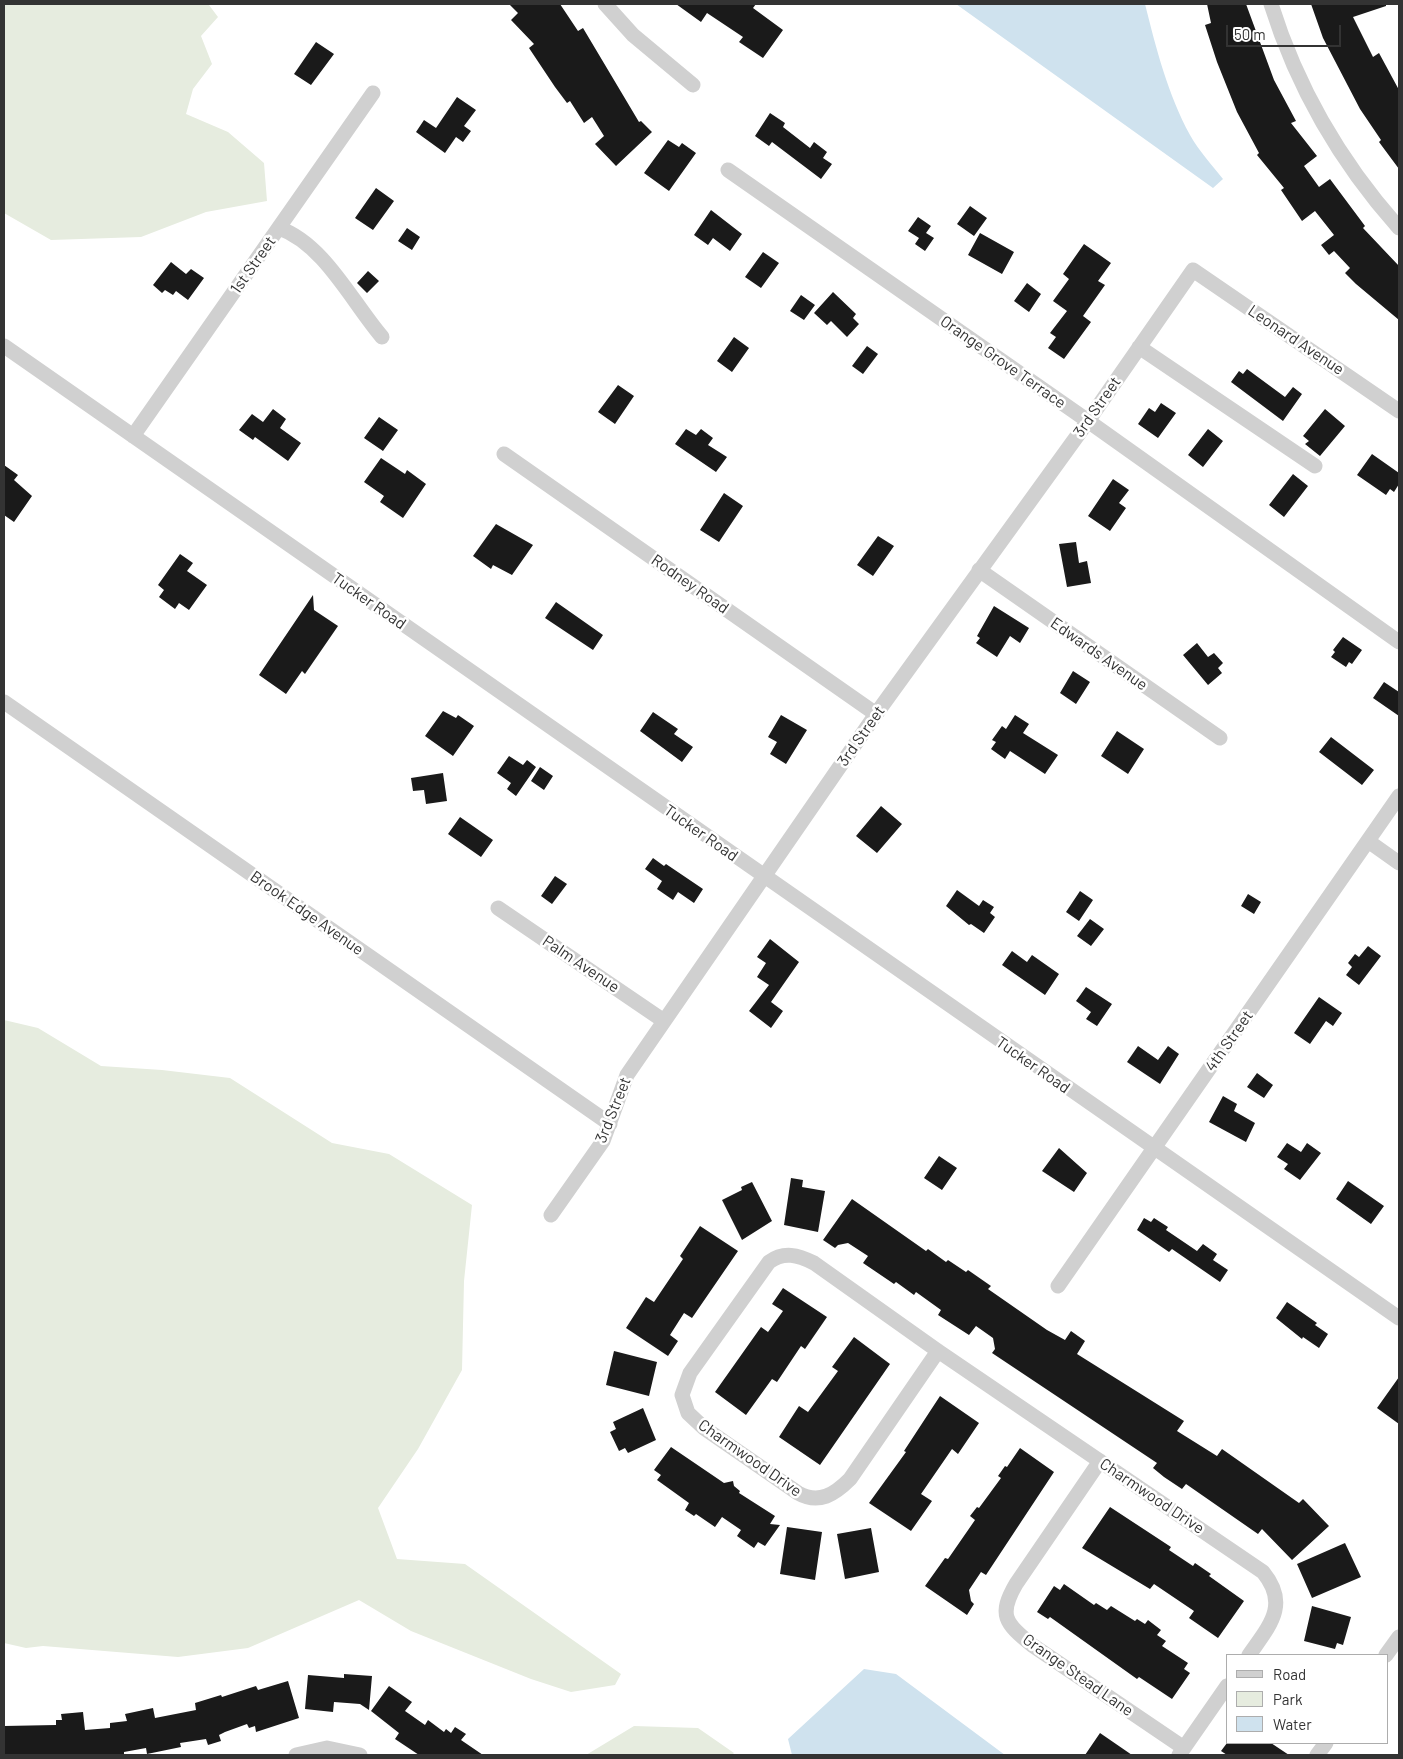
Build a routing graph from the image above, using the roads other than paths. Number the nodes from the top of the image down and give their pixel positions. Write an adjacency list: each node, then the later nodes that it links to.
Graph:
1 (605, 4): 3 (street)
2 (1271, 4): 7 (street)
3 (693, 85)
4 (373, 94): 6 (street, 1st Street)
5 (728, 170): 13 (street, Orange Grove Terrace)
6 (279, 228): 9 (street); 14 (street, 1st Street)
7 (1399, 228)
8 (1193, 270): 11 (street, 3rd Street); 12 (street, Leonard Avenue)
9 (382, 337)
10 (4, 346): 14 (street, Tucker Road)
11 (1139, 347): 13 (street, 3rd Street); 16 (street)
12 (1399, 410)
13 (1088, 421): 17 (street, 3rd Street); 18 (street, Orange Grove Terrace)
14 (133, 436): 25 (street, Tucker Road)
15 (504, 454): 20 (street, Rodney Road)
16 (1315, 466)
17 (979, 570): 20 (street, 3rd Street); 21 (street, Edwards Avenue)
18 (1399, 642)
19 (4, 702): 28 (street, Brook Edge Avenue)
20 (876, 714): 25 (street, 3rd Street)
21 (1220, 738)
22 (1399, 796): 23 (street, 4th Street)
23 (1368, 841): 24 (street); 29 (street, 4th Street)
24 (1399, 862)
25 (763, 877): 27 (street, 3rd Street); 29 (street, Tucker Road)
26 (498, 908): 27 (street, Palm Avenue)
27 (664, 1021): 28 (street, 3rd Street)
28 (610, 1124): 30 (street, 3rd Street)
29 (1154, 1149): 31 (street, 4th Street); 32 (street, Tucker Road)
30 (552, 1215)
31 (1058, 1286)
32 (1399, 1318)
33 (938, 1351): 33 (street, Charmwood Drive); 34 (street, Charmwood Drive)
34 (1100, 1461): 36 (street, Charmwood Drive); 40 (street, Grange Stead Lane)
35 (1399, 1636): 37 (street)
36 (1249, 1654)
37 (1387, 1654)
38 (1226, 1687): 40 (street)
39 (1325, 1744): 43 (street)
40 (1181, 1752)
41 (296, 1755): 42 (street)
42 (360, 1755)
43 (1317, 1755)

